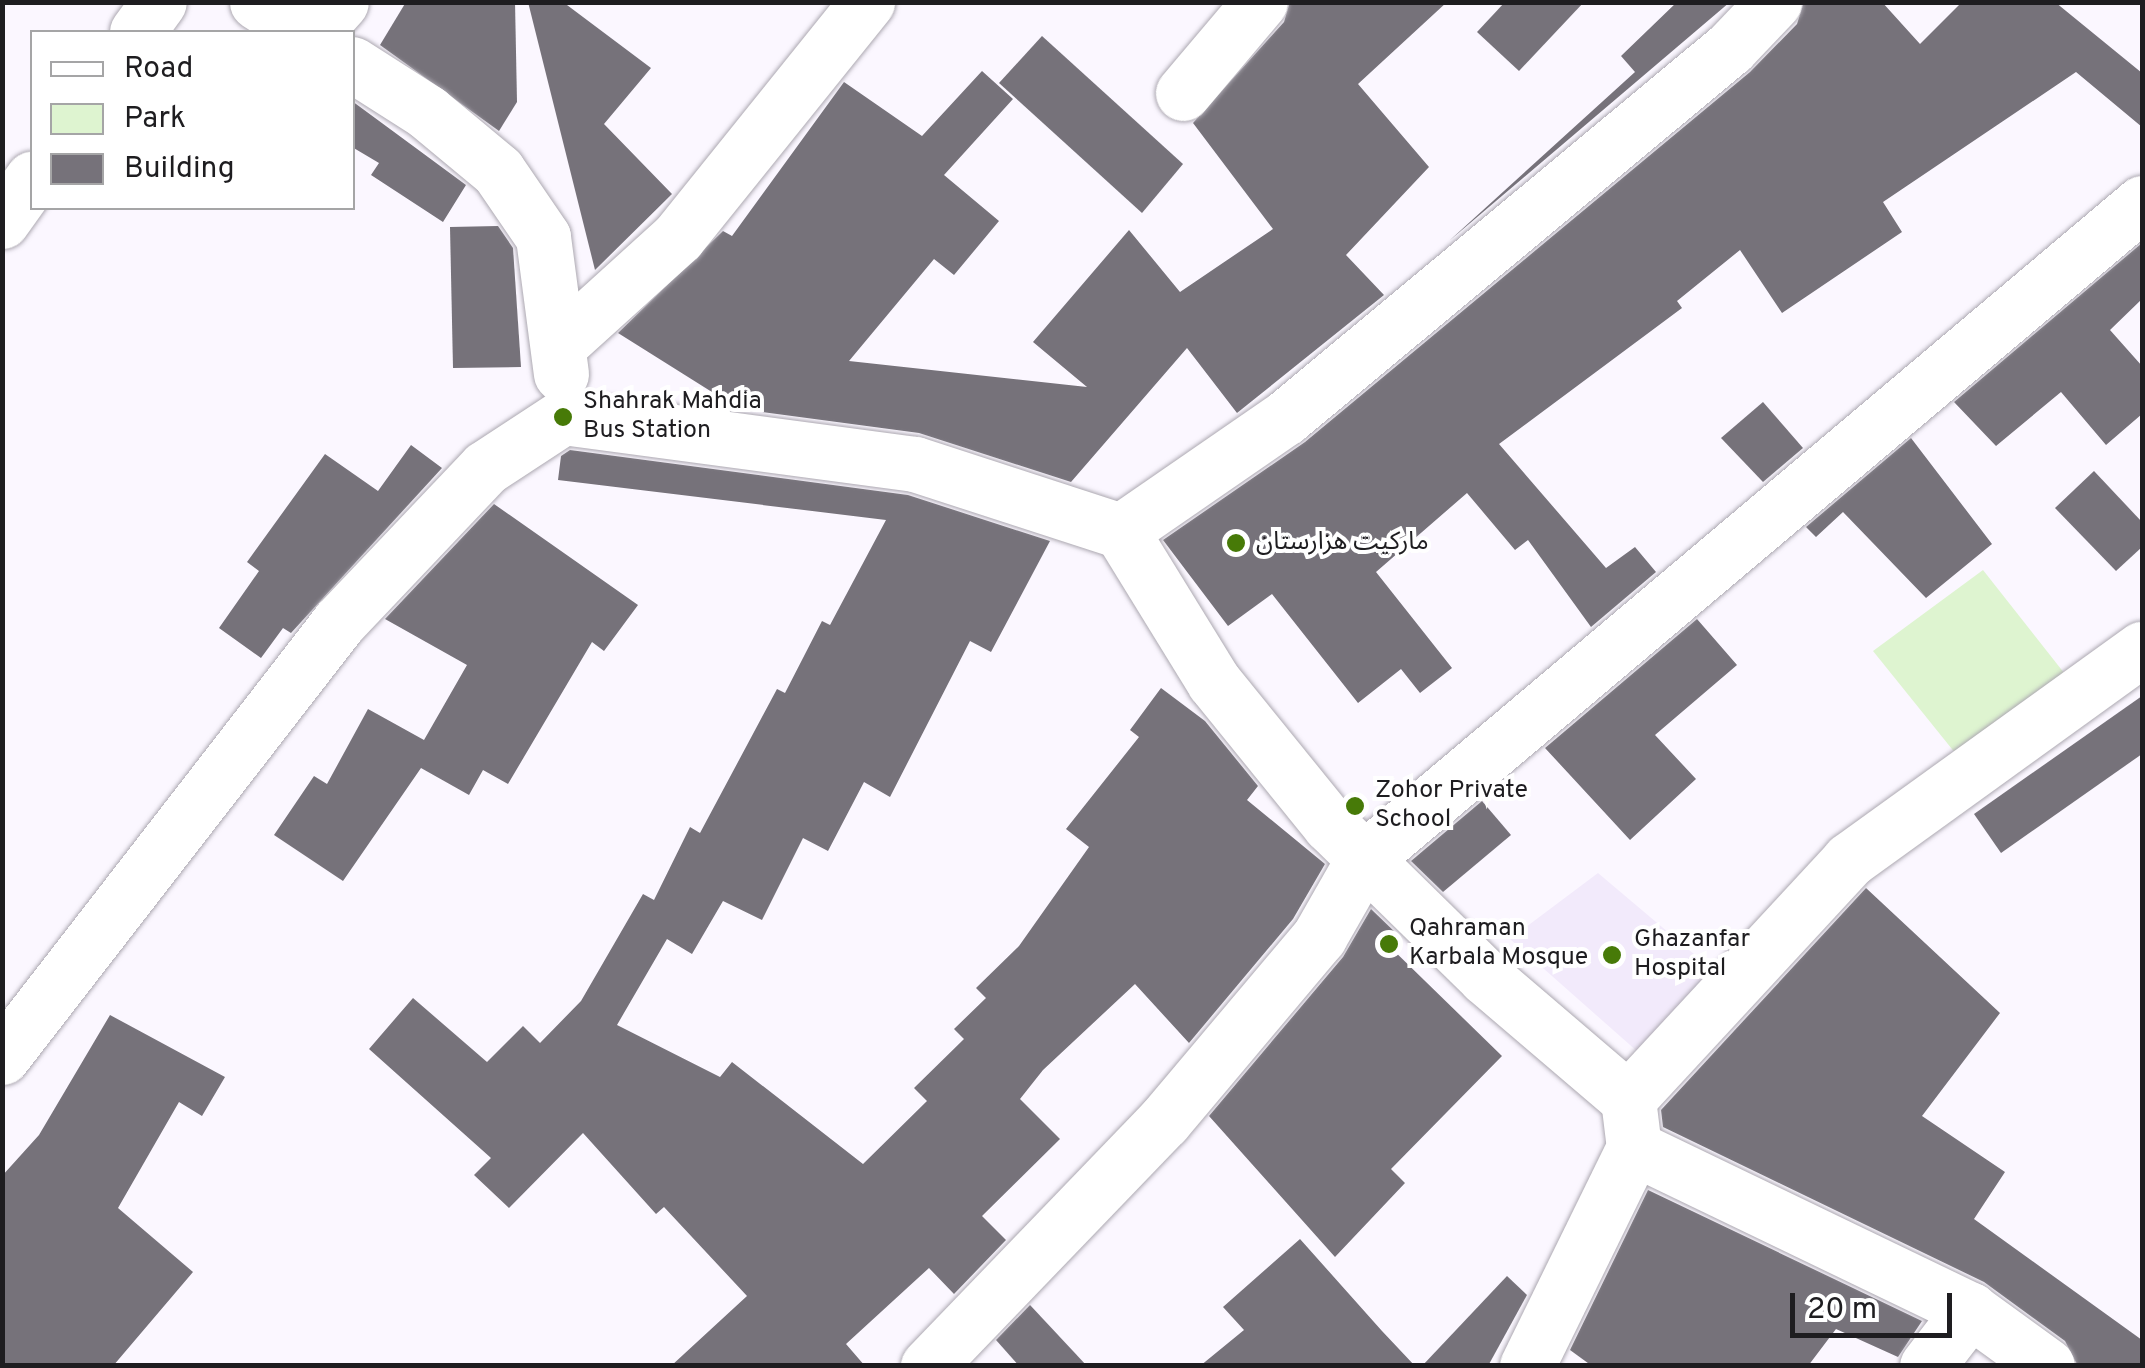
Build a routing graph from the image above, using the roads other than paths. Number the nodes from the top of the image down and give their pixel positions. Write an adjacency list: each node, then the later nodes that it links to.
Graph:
1 (159, 2): 7 (street)
2 (257, 2): 8 (street)
3 (341, 2): 9 (street)
4 (867, 2): 15 (street)
5 (1260, 2): 11 (street)
6 (1774, 2): 17 (street)
7 (139, 30)
8 (301, 30)
9 (316, 30)
10 (355, 66): 15 (street)
11 (1183, 93)
12 (30, 182): 14 (street)
13 (2142, 203): 19 (street)
14 (2, 221)
15 (560, 345): 16 (street)
16 (563, 416): 17 (street); 20 (street)
17 (1121, 530): 19 (street)
18 (2142, 648): 21 (street)
19 (1362, 860): 21 (street); 23 (street)
20 (2, 1057)
21 (1631, 1124): 22 (street); 24 (street)
22 (1970, 1310): 25 (street); 26 (street)
23 (928, 1366)
24 (1526, 1366)
25 (1928, 1366)
26 (2047, 1366)

